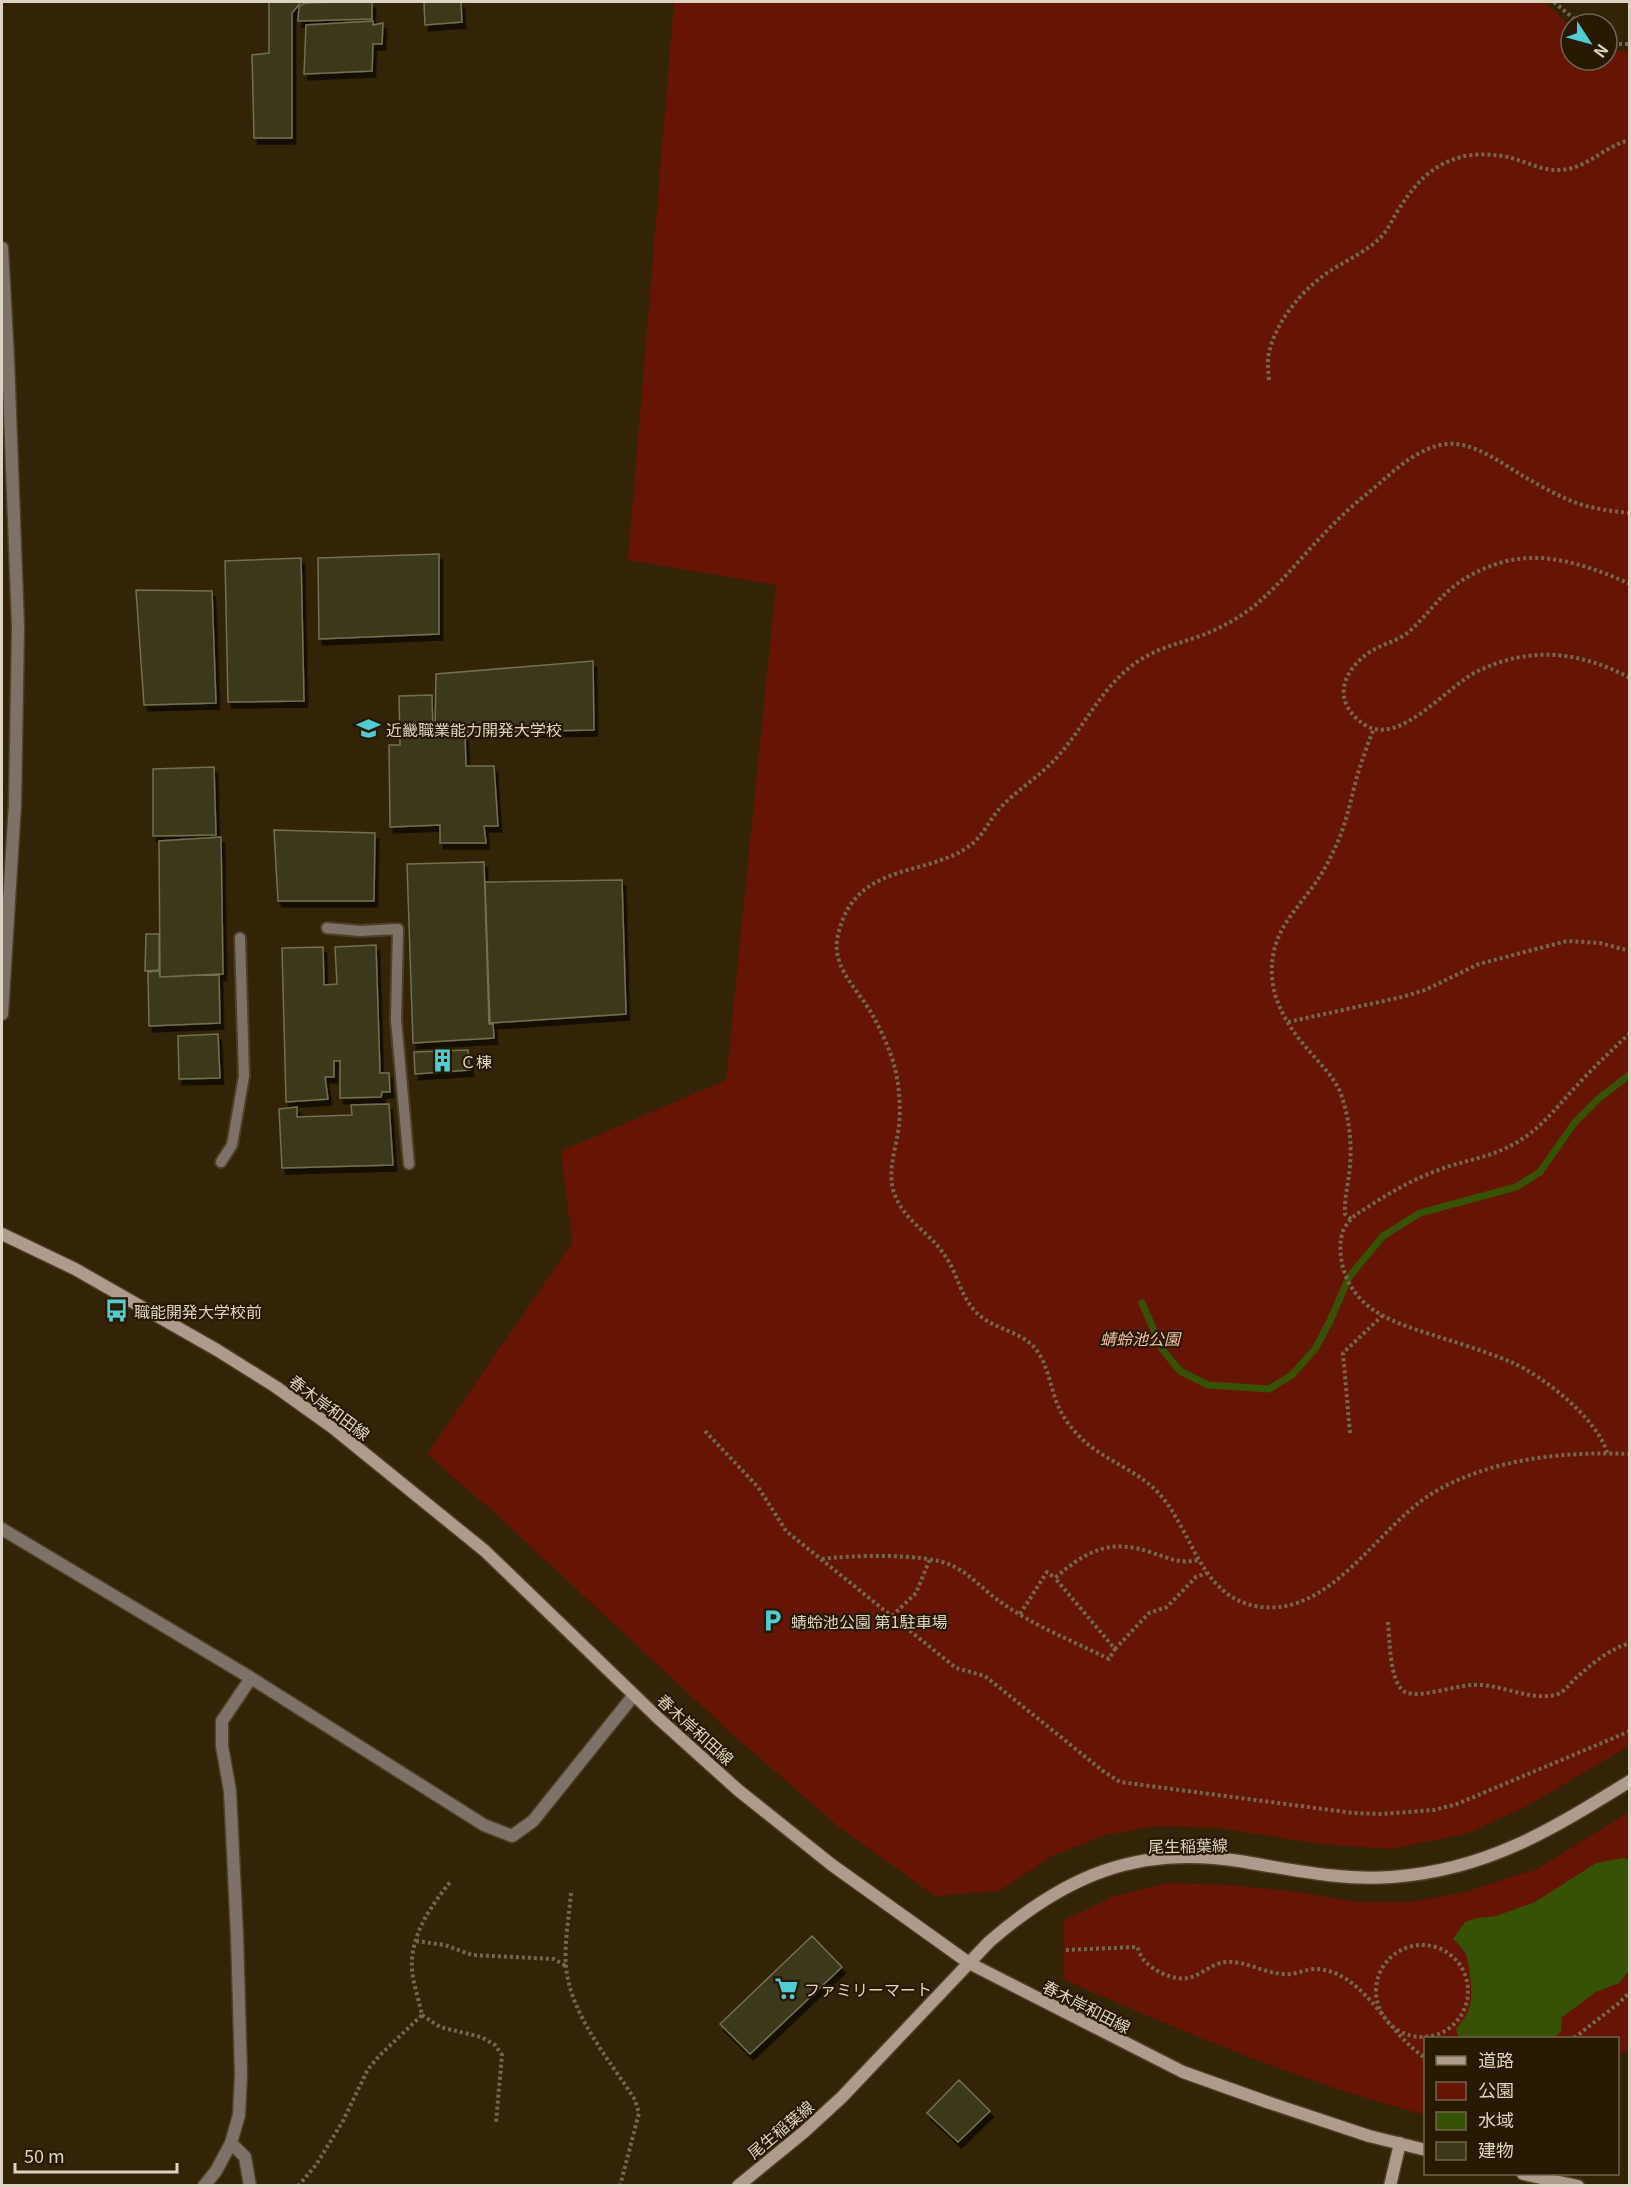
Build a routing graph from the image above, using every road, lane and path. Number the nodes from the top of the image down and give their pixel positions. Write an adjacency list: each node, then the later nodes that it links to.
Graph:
1 (1554, 2): 2 (path)
2 (1566, 12)
3 (1629, 140): 5 (path)
4 (2, 248): 13 (street)
5 (1269, 380)
6 (1629, 513): 28 (path)
7 (1629, 584): 9 (path)
8 (1629, 678): 9 (path)
9 (1374, 728): 14 (path)
10 (327, 928): 17 (lane)
11 (240, 938): 16 (lane)
12 (1629, 951): 14 (path)
13 (2, 1014)
14 (1288, 1022): 18 (path)
15 (1629, 1033): 18 (path)
16 (221, 1162)
17 (409, 1164)
18 (1351, 1219): 20 (path)
19 (2, 1234): 37 (main road, 春木岸和田線)
20 (1382, 1316): 22 (path); 23 (path)
21 (705, 1431): 27 (path)
22 (1350, 1432)
23 (1607, 1453): 24 (path); 29 (path)
24 (1629, 1454)
25 (2, 1529): 36 (street)
26 (930, 1559): 27 (path); 31 (path); 32 (path)
27 (822, 1560): 32 (path)
28 (1199, 1560): 29 (path); 30 (path)
29 (1206, 1573): 35 (path)
30 (1055, 1578): 31 (path); 35 (path)
31 (1020, 1614): 35 (path)
32 (892, 1616): 38 (path)
33 (1388, 1623): 34 (path)
34 (1629, 1643)
35 (1116, 1649)
36 (251, 1678): 37 (street); 54 (street)
37 (634, 1695): 44 (main road, 春木岸和田線)
38 (1629, 1731)
39 (1629, 1781): 44 (main road, 尾生稲葉線)
40 (451, 1881): 42 (path)
41 (571, 1893): 45 (path)
42 (416, 1941): 45 (path); 47 (path)
43 (1066, 1950): 48 (path)
44 (969, 1963): 55 (main road, 春木岸和田線); 62 (main road, 尾生稲葉線)
45 (566, 1966): 61 (path)
46 (1629, 1992): 51 (path)
47 (422, 2015): 53 (path); 60 (path)
48 (1387, 2023): 49 (path); 50 (path); 52 (path)
49 (1424, 2037)
50 (1431, 2037)
51 (1575, 2037)
52 (1424, 2057)
53 (496, 2122)
54 (231, 2143): 58 (street); 59 (street)
55 (1400, 2143): 56 (main road, 春木岸和田線); 63 (main road)
56 (1424, 2150)
57 (1528, 2175): 64 (main road)
58 (204, 2186)
59 (250, 2186)
60 (298, 2186)
61 (620, 2186)
62 (738, 2186)
63 (1390, 2186)
64 (1578, 2186)

